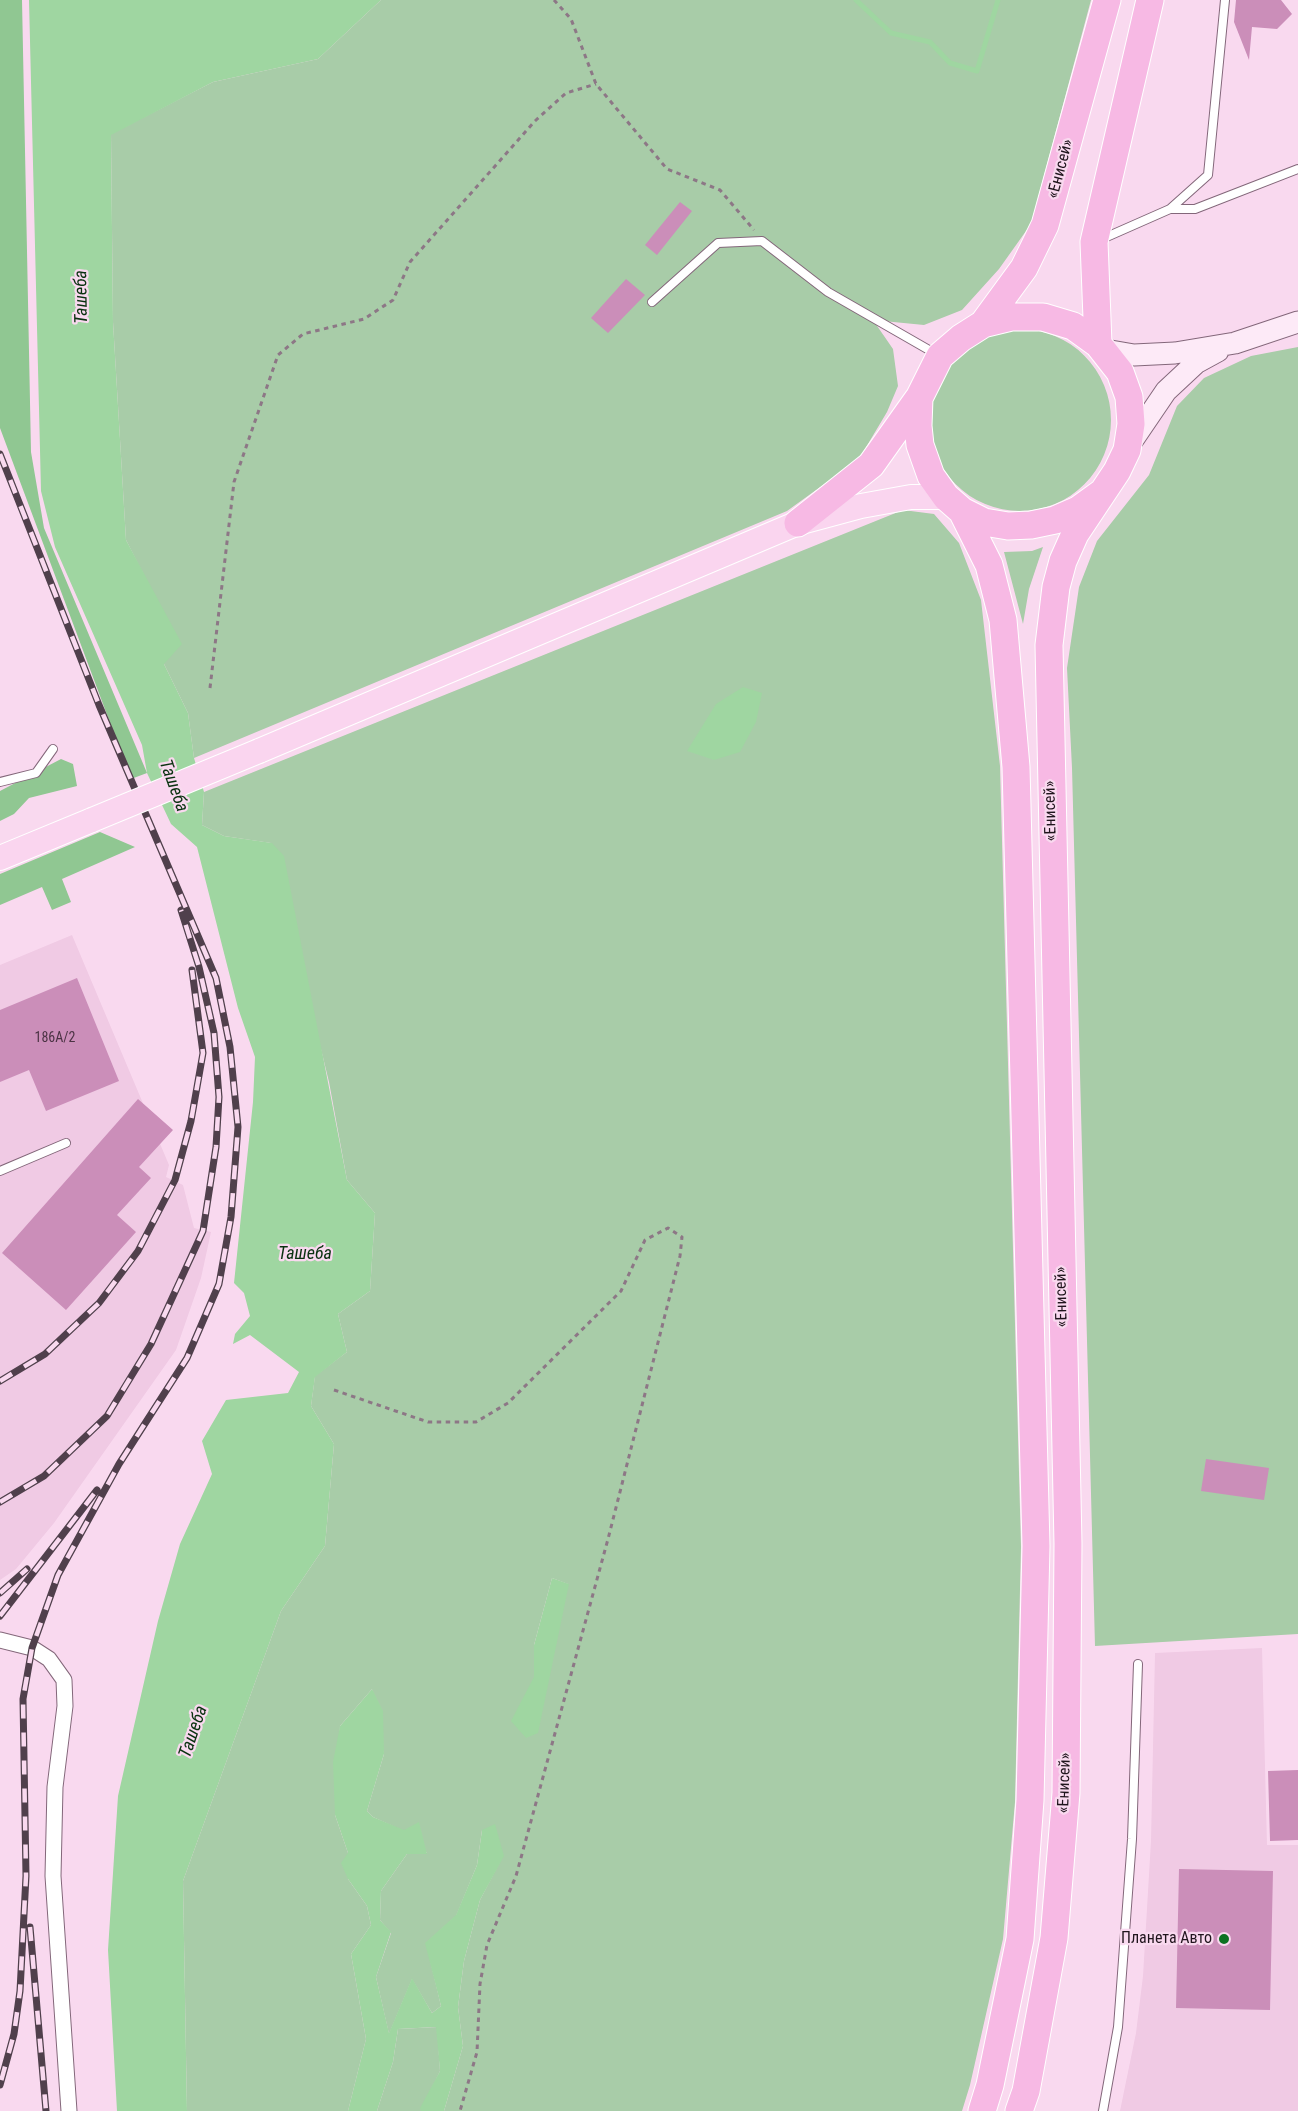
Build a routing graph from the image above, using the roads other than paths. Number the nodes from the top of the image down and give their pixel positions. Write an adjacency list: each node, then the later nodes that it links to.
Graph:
1 (1107, 0): 9 (highway, «Енисей»)
2 (1150, 0): 6 (highway)
3 (1225, 0): 5 (lane)
4 (1298, 169): 5 (lane)
5 (1170, 208): 6 (lane)
6 (1094, 242): 11 (highway)
7 (652, 302): 12 (lane)
8 (1298, 322): 10 (street)
9 (983, 324): 11 (highway, «Енисей»); 12 (highway, «Енисей»)
10 (1235, 343): 11 (street); 14 (street)
11 (1102, 347): 14 (highway, «Енисей»)
12 (940, 356): 13 (highway, «Енисей»)
13 (919, 398): 16 (highway, «Енисей»); 17 (highway)
14 (1127, 450): 15 (highway, «Енисей»)
15 (1103, 492): 16 (highway, «Енисей»); 27 (highway, «Енисей»)
16 (954, 504): 17 (main road); 26 (highway, «Енисей»)
17 (798, 523): 20 (main road, bridge)
18 (53, 749): 19 (lane)
19 (0, 782)
20 (0, 858)
21 (66, 1143): 22 (lane)
22 (0, 1171)
23 (0, 1640): 25 (street)
24 (1137, 1664): 28 (lane)
25 (69, 2111)
26 (982, 2111)
27 (1019, 2111)
28 (1102, 2111)

